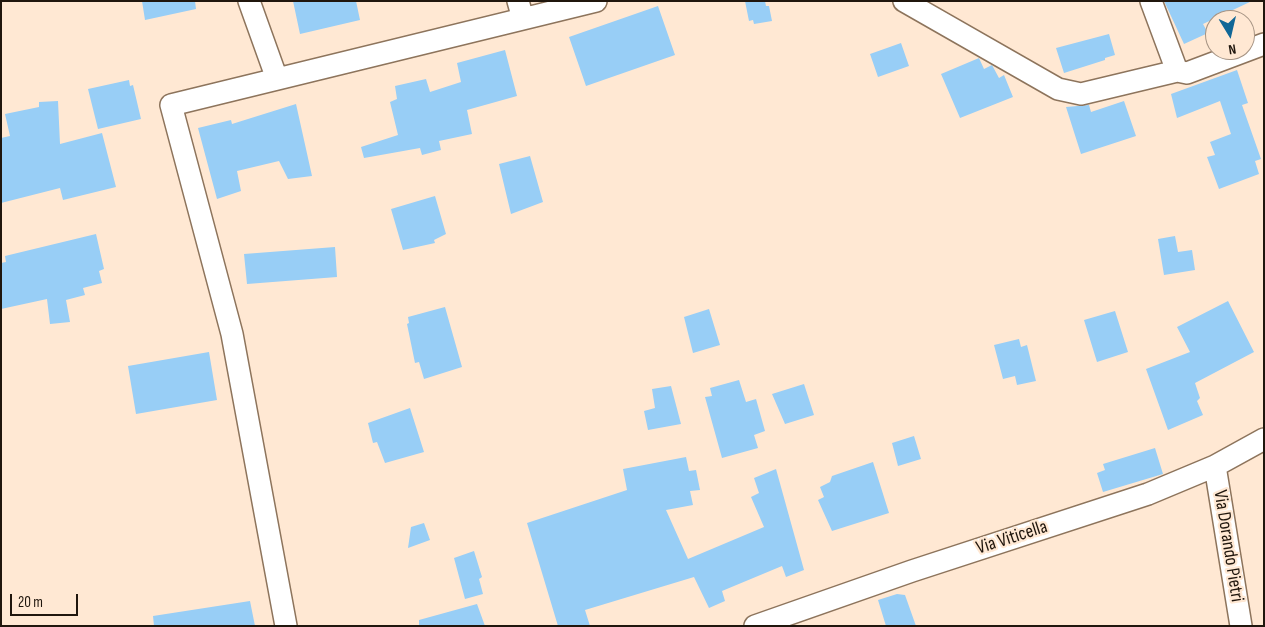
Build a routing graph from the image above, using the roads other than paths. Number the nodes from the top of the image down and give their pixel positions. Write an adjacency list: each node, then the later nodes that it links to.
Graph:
1 (249, 1): 8 (street)
2 (596, 1): 5 (street)
3 (904, 1): 7 (street)
4 (1150, 1): 7 (street)
5 (520, 10): 8 (street)
6 (1264, 44): 7 (street)
7 (1177, 71)
8 (277, 79): 11 (street)
9 (1264, 440): 10 (street, Via Viticella)
10 (1215, 466): 12 (street, Via Viticella); 13 (street, Via Dorando Pietri)
11 (286, 626)
12 (755, 626)
13 (1241, 626)

